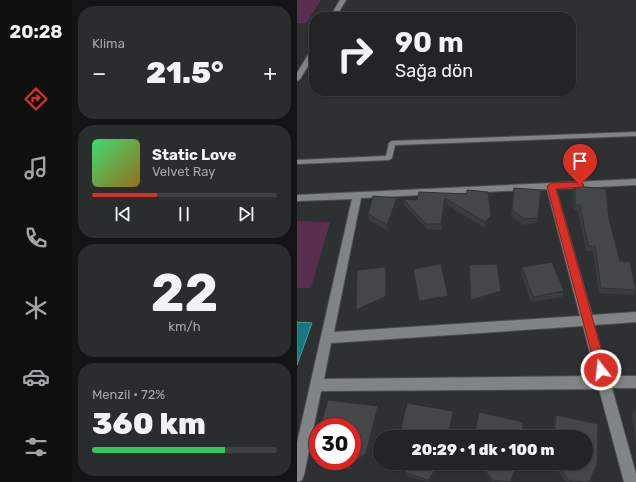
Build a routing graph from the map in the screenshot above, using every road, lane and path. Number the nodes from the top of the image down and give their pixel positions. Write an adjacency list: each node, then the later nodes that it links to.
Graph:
1 (343, 0): 2 (street)
2 (336, 12)
3 (309, 59): 4 (street)
4 (297, 79)
5 (636, 134): 6 (lane)
6 (297, 162)
7 (636, 182): 8 (street)
8 (551, 186): 9 (street); 12 (street)
9 (357, 196): 10 (street); 13 (street)
10 (297, 198)
11 (636, 317): 12 (street)
12 (587, 320): 13 (street); 14 (street)
13 (326, 338): 16 (street)
14 (605, 382): 15 (street); 16 (street); 18 (street)
15 (636, 382)
16 (316, 385): 17 (street)
17 (297, 475)
18 (631, 482)

